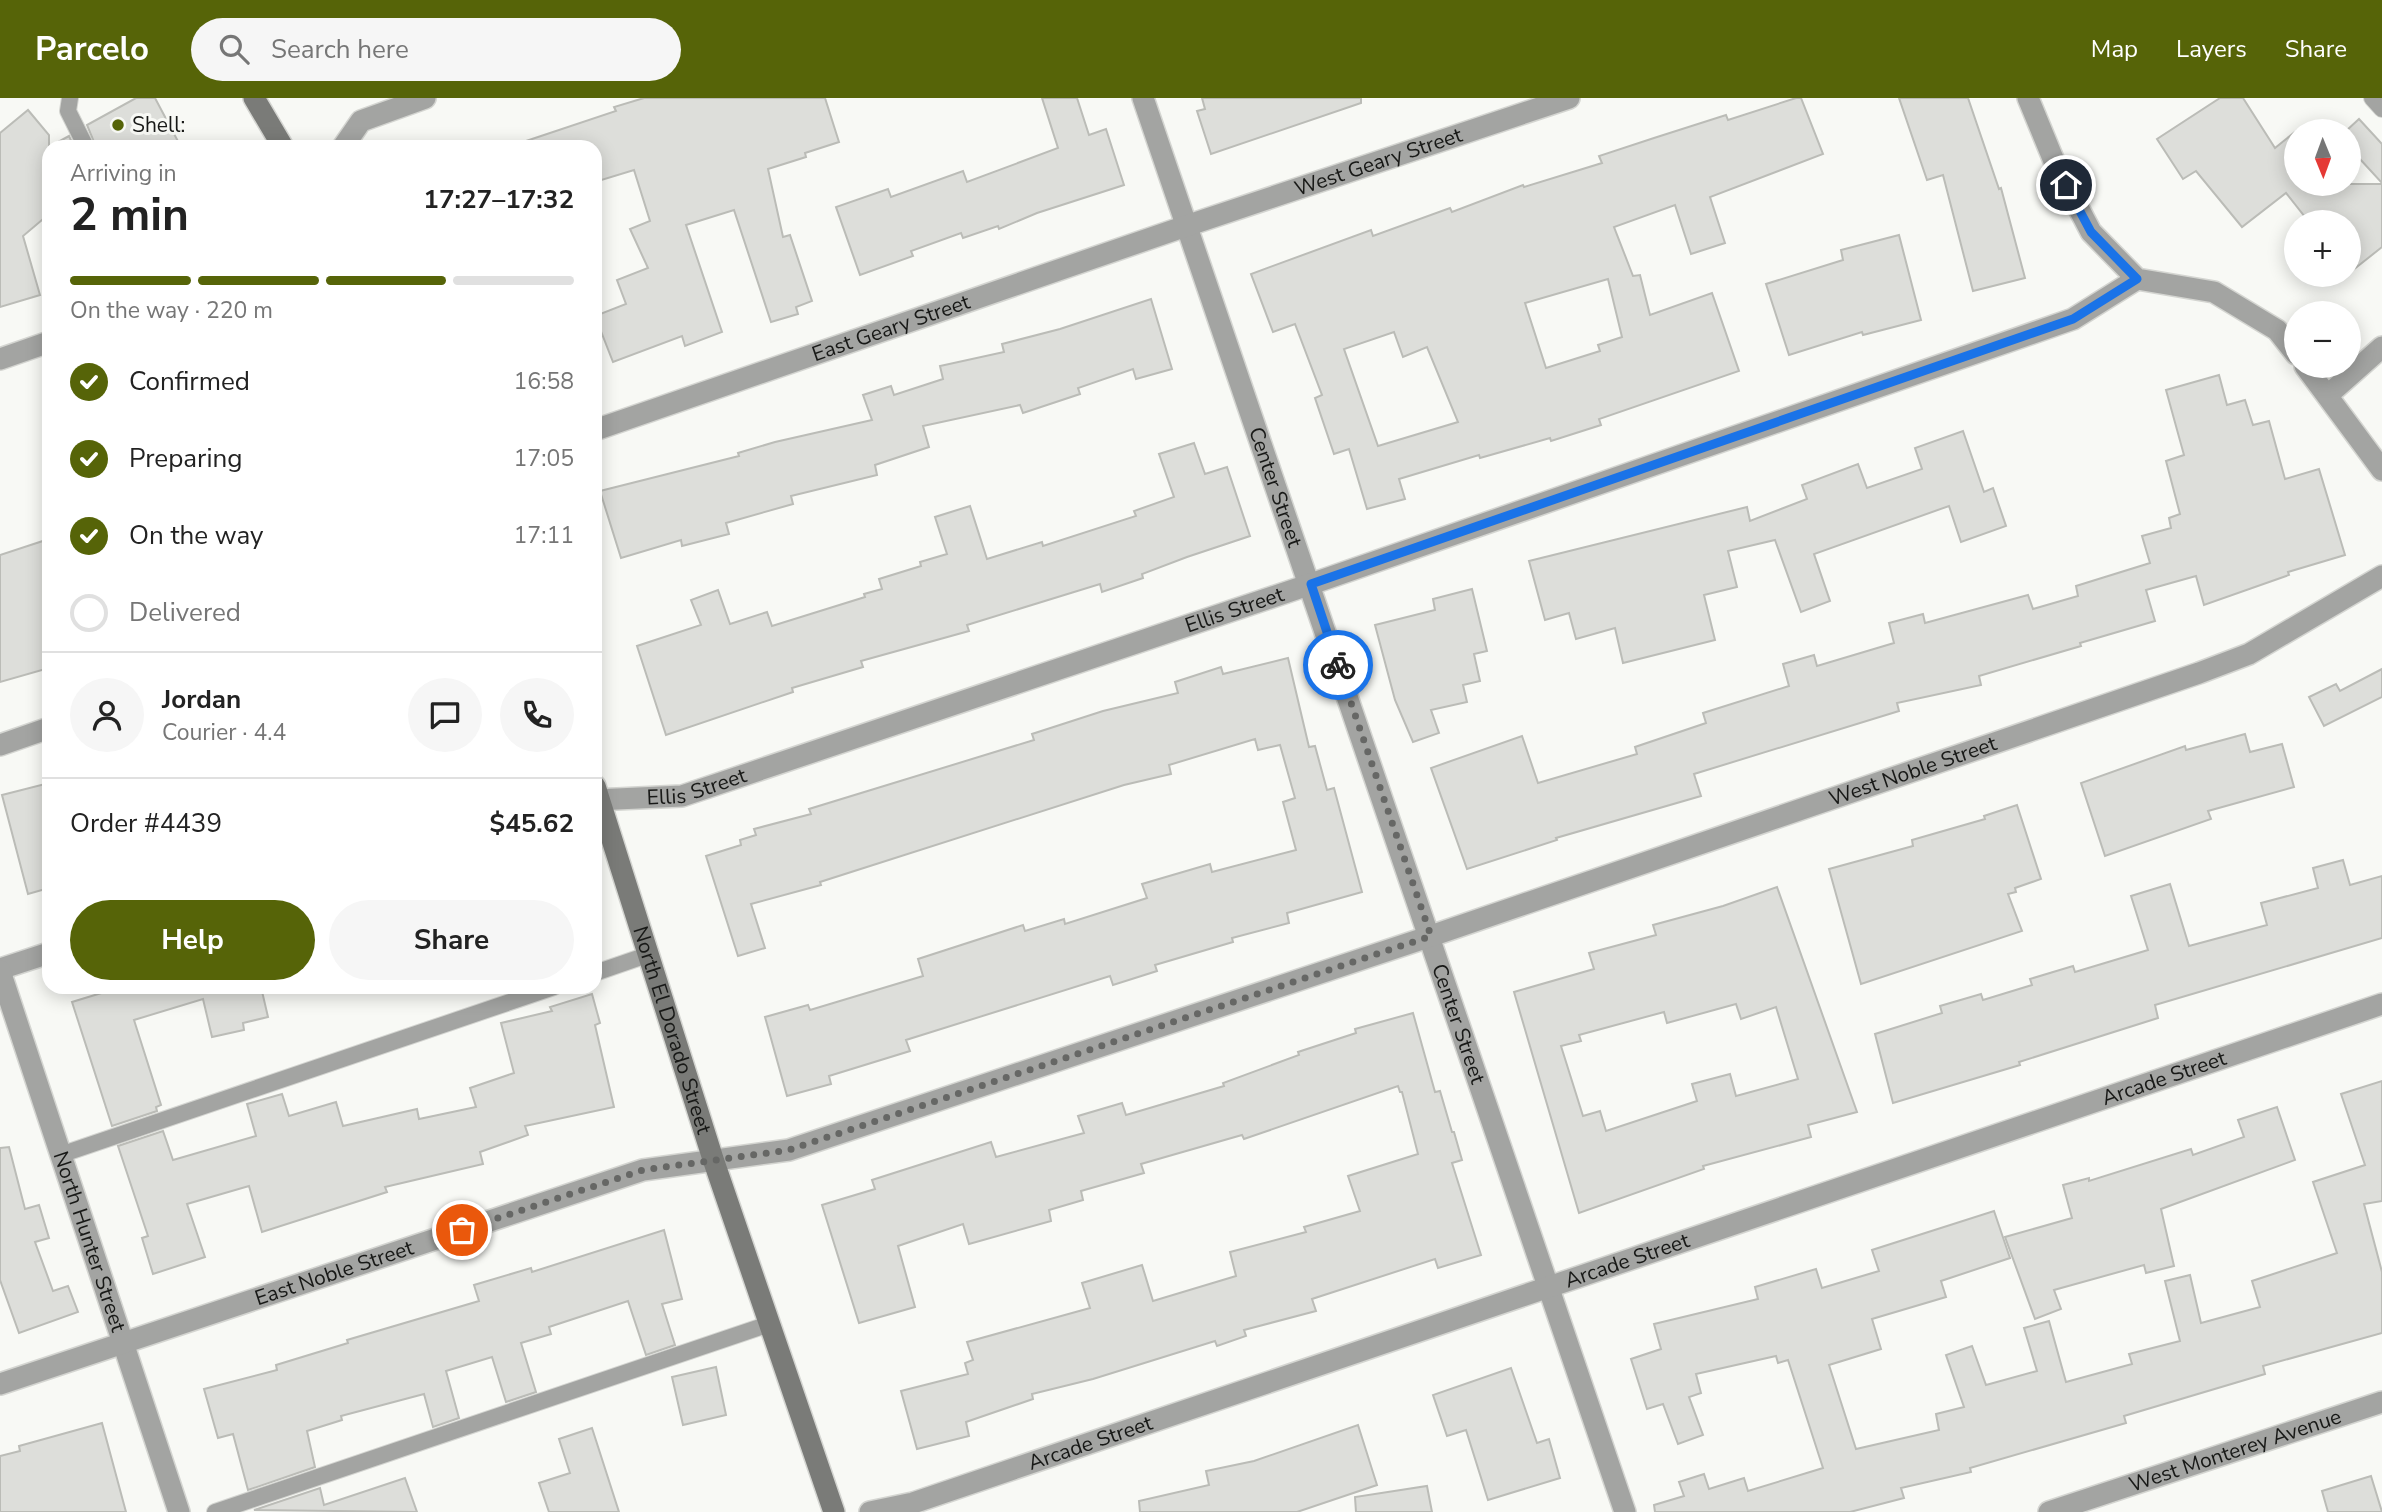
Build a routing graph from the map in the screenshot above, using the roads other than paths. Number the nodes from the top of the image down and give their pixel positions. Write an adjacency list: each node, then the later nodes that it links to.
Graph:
1 (70, 98): 9 (lane)
2 (254, 98): 10 (main road)
3 (425, 98): 11 (street)
4 (1143, 98): 12 (street, Center Street)
5 (1569, 98): 12 (street, West Geary Street)
6 (2028, 98): 13 (street)
7 (2372, 98): 8 (lane)
8 (2382, 109)
9 (82, 140)
10 (279, 140)
11 (348, 140)
12 (1186, 226): 20 (street, East Geary Street); 23 (street, Center Street)
13 (2137, 279): 14 (street); 23 (street, Ellis Street)
14 (2284, 339)
15 (42, 344): 17 (street)
16 (2382, 347): 19 (street)
17 (0, 359)
18 (2315, 378): 19 (street)
19 (2328, 395): 21 (street)
20 (602, 428)
21 (2382, 470)
22 (2382, 576): 28 (street, West Noble Street)
23 (1311, 584): 26 (street, Ellis Street); 28 (street, Center Street)
24 (42, 730): 25 (street)
25 (0, 745)
26 (602, 795)
27 (602, 810): 29 (main road, North El Dorado Street)
28 (1431, 936): 36 (street, East Noble Street); 37 (street, Center Street)
29 (650, 954): 32 (lane); 36 (main road, North El Dorado Street)
30 (42, 955): 31 (street)
31 (0, 970): 35 (street, North Hunter Street)
32 (602, 971)
33 (533, 994): 35 (lane)
34 (2382, 1004): 37 (street, Arcade Street)
35 (63, 1154): 39 (street, North Hunter Street)
36 (713, 1159): 38 (main road, North El Dorado Street); 39 (street, East Noble Street)
37 (1550, 1288): 45 (street, Arcade Street); 46 (street, Center Street)
38 (769, 1324): 43 (lane); 44 (main road, North El Dorado Street)
39 (125, 1342): 40 (street, East Noble Street); 42 (street, North Hunter Street)
40 (0, 1384)
41 (2382, 1402): 47 (street, West Monterey Avenue)
42 (179, 1512)
43 (215, 1512)
44 (834, 1512)
45 (870, 1512)
46 (1625, 1512)
47 (2049, 1512)

